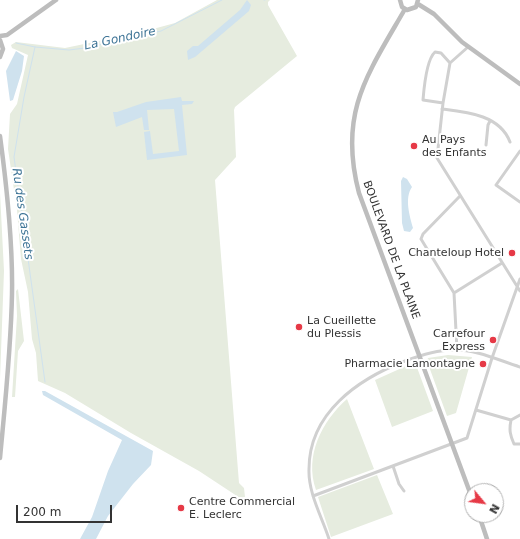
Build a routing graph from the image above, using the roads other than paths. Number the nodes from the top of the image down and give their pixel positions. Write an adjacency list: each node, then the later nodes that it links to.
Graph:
1 (56, 0): 5 (main road)
2 (400, 0): 4 (main road)
3 (418, 2): 4 (main road); 8 (main road)
4 (405, 9): 27 (main road, BOULEVARD DE LA PLAINE)
5 (6, 35): 6 (main road); 7 (main road)
6 (0, 36)
7 (1, 42): 9 (main road)
8 (468, 47): 10 (street); 11 (main road)
9 (0, 57)
10 (450, 63): 12 (street); 12 (street)
11 (520, 84)
12 (443, 103): 13 (street)
13 (442, 109): 14 (street); 19 (street)
14 (490, 121): 16 (street); 17 (street)
15 (0, 136): 35 (main road)
16 (510, 142)
17 (486, 145)
18 (520, 151): 20 (street)
19 (460, 196): 21 (street); 25 (street)
20 (520, 202)
21 (502, 263): 23 (street); 25 (street)
22 (520, 279): 23 (street)
23 (518, 287): 24 (street); 28 (street)
24 (520, 291)
25 (454, 293): 26 (street)
26 (457, 350): 27 (street); 28 (street)
27 (420, 356): 33 (main road, BOULEVARD DE LA PLAINE); 39 (street)
28 (492, 358): 29 (street); 30 (street)
29 (520, 367)
30 (476, 410): 32 (street); 33 (street)
31 (520, 415): 32 (street)
32 (511, 420): 34 (street)
33 (452, 444): 36 (street); 37 (main road, BOULEVARD DE LA PLAINE)
34 (520, 444)
35 (0, 458)
36 (393, 466): 38 (street); 39 (street)
37 (466, 483)
38 (404, 491)
39 (313, 496): 41 (street)
40 (481, 523): 42 (main road)
41 (328, 539)
42 (487, 539)

